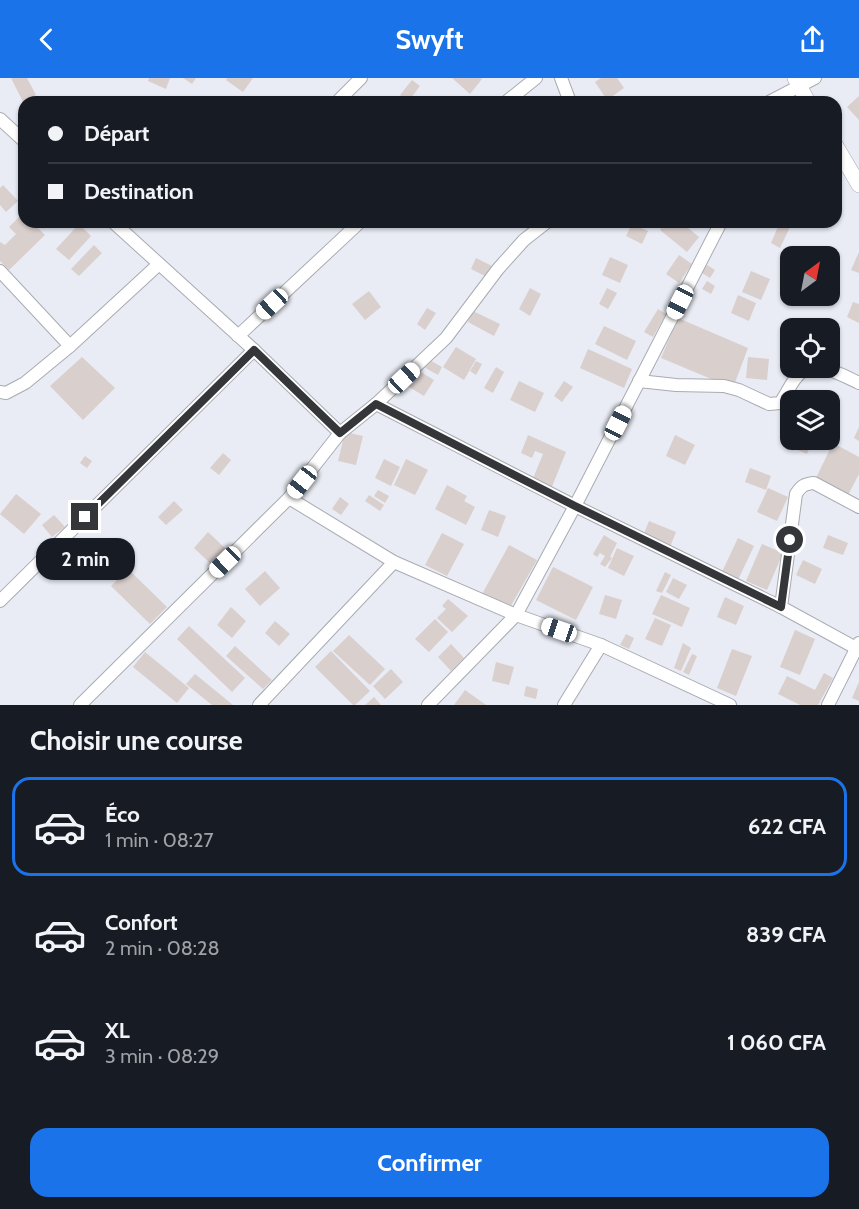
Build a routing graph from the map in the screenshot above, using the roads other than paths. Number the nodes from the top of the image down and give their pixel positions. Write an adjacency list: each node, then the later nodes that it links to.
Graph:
1 (362, 78): 6 (street)
2 (536, 78): 7 (street)
3 (561, 78): 8 (street)
4 (815, 78): 5 (street)
5 (791, 90)
6 (343, 96)
7 (514, 96)
8 (568, 96)
9 (0, 119): 10 (street)
10 (18, 136)
11 (842, 156): 12 (street)
12 (859, 185)
13 (120, 228): 17 (street)
14 (351, 228): 19 (street)
15 (539, 228): 25 (street)
16 (718, 228): 22 (street)
17 (159, 264): 19 (street); 20 (street)
18 (0, 271): 20 (street)
19 (238, 336): 21 (street)
20 (70, 346): 24 (street)
21 (254, 350): 26 (street); 31 (street)
22 (639, 381): 23 (street); 28 (street)
23 (859, 382)
24 (0, 392)
25 (376, 404): 26 (street); 28 (street)
26 (340, 433): 27 (street)
27 (289, 498): 30 (street); 36 (street)
28 (575, 506): 32 (street); 33 (street)
29 (859, 507): 32 (street)
30 (394, 562): 33 (street); 37 (street)
31 (0, 601)
32 (781, 607): 35 (street)
33 (516, 615): 34 (street); 38 (street)
34 (601, 645): 39 (street); 40 (street)
35 (858, 645): 41 (street)
36 (80, 705)
37 (259, 705)
38 (428, 705)
39 (564, 705)
40 (730, 705)
41 (828, 705)

